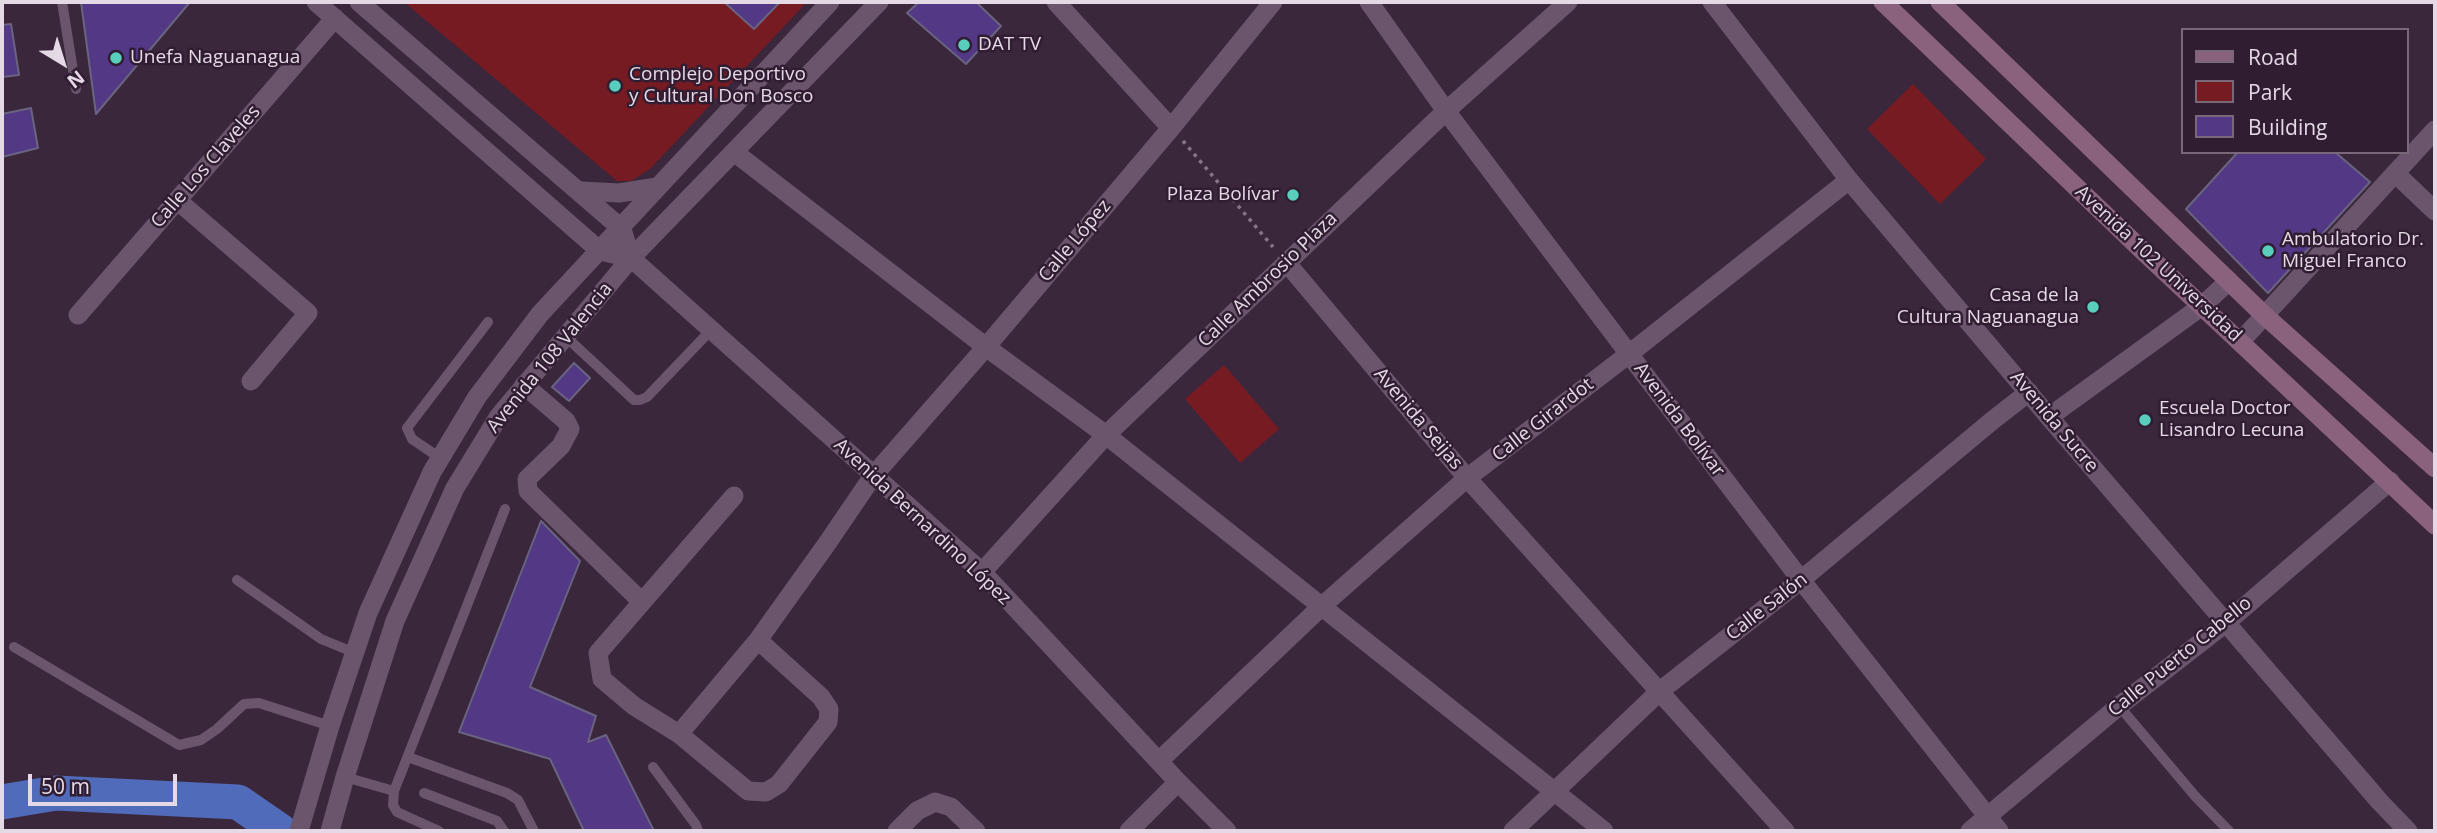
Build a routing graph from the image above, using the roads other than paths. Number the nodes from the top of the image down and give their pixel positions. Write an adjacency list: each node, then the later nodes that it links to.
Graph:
1 (62, 2): 14 (lane)
2 (316, 2): 13 (street)
3 (359, 2): 22 (street)
4 (830, 2): 21 (street, Avenida 108 Valencia)
5 (879, 2): 18 (street, Avenida 108 Valencia)
6 (1056, 2): 16 (street)
7 (1273, 2): 16 (street, Calle López)
8 (1369, 2): 15 (street, Avenida Bolívar)
9 (1569, 2): 15 (street, Calle Ambrosio Plaza)
10 (1712, 2): 20 (street, Avenida Sucre)
11 (1883, 2): 30 (main road, Avenida 102 Universidad)
12 (1940, 2): 29 (main road, Avenida 102 Universidad)
13 (335, 18): 23 (street, Calle Los Claveles); 26 (street)
14 (76, 89)
15 (1446, 111): 28 (street, Calle Ambrosio Plaza); 38 (street, Avenida Bolívar)
16 (1171, 128): 37 (street, Calle López)
17 (2435, 130): 19 (street)
18 (734, 152): 27 (street, Avenida 108 Valencia); 37 (street)
19 (2395, 173): 24 (street); 32 (street)
20 (1849, 180): 38 (street, Calle Girardot); 41 (street, Avenida Sucre)
21 (657, 187): 22 (street); 25 (street, Avenida 108 Valencia)
22 (581, 191): 25 (street)
23 (177, 200): 31 (street, Calle Los Claveles); 39 (street)
24 (2435, 211)
25 (622, 229): 26 (street, Avenida 108 Valencia); 27 (street)
26 (600, 251): 27 (street); 44 (street, Avenida 108 Valencia)
27 (631, 258): 34 (street, Avenida Bernardino López); 35 (street, Avenida 108 Valencia)
28 (1286, 262): 43 (street, Calle Ambrosio Plaza); 47 (street, Avenida Seijas)
29 (2229, 281): 30 (street); 32 (main road, Avenida 102 Universidad)
30 (2202, 306): 36 (main road, Avenida 102 Universidad); 42 (street)
31 (78, 315)
32 (2264, 315): 36 (street); 45 (main road, Avenida 102 Universidad)
33 (488, 322): 44 (lane)
34 (710, 330): 35 (lane); 46 (street, Avenida Bernardino López)
35 (565, 335): 40 (street, Avenida 108 Valencia)
36 (2240, 342): 48 (main road, Avenida 102 Universidad)
37 (986, 347): 43 (street); 46 (street, Calle López)
38 (1629, 354): 47 (street, Calle Girardot); 54 (street, Avenida Bolívar)
39 (251, 381)
40 (524, 385): 55 (street); 68 (street, Avenida 108 Valencia)
41 (2028, 393): 42 (street, Avenida Sucre); 54 (street, Calle Salón)
42 (2049, 417): 57 (street, Avenida Sucre)
43 (1106, 435): 52 (street, Calle Ambrosio Plaza); 56 (street)
44 (440, 458): 60 (street, Avenida 108 Valencia)
45 (2435, 468)
46 (873, 476): 52 (street, Avenida Bernardino López); 58 (street, Calle López)
47 (1467, 478): 56 (street, Calle Girardot); 61 (street, Avenida Seijas)
48 (2390, 481): 51 (main road, Avenida 102 Universidad); 57 (street, Calle Puerto Cabello)
49 (734, 496): 55 (street)
50 (505, 509): 65 (lane)
51 (2435, 525)
52 (982, 572): 66 (street, Avenida Bernardino López)
53 (237, 580): 60 (lane)
54 (1801, 580): 61 (street, Calle Salón); 73 (street, Avenida Bolívar)
55 (641, 601): 64 (street)
56 (1322, 606): 66 (street, Calle Girardot); 71 (street)
57 (2227, 622): 62 (street, Calle Puerto Cabello); 90 (street, Avenida Sucre)
58 (758, 640): 64 (street, Calle López); 64 (street)
59 (14, 647): 63 (lane)
60 (355, 653): 63 (street, Avenida 108 Valencia)
61 (1660, 691): 71 (street, Calle Salón); 86 (street, Avenida Seijas)
62 (2119, 706): 73 (street, Calle Puerto Cabello); 89 (lane)
63 (330, 726): 74 (street, Avenida 108 Valencia)
64 (679, 734)
65 (408, 757): 70 (lane); 78 (lane)
66 (1159, 761): 69 (street, Avenida Bernardino López)
67 (653, 767): 79 (lane)
68 (345, 776): 70 (lane); 75 (street, Avenida 108 Valencia)
69 (1178, 782): 82 (street); 83 (street, Avenida Bernardino López)
70 (394, 790): 76 (lane)
71 (1556, 791): 84 (street, Calle Salón); 85 (street)
72 (424, 793): 77 (lane)
73 (1987, 815): 87 (street, Calle Puerto Cabello); 88 (street, Avenida Bolívar)
74 (299, 831)
75 (330, 831)
76 (439, 831)
77 (504, 831)
78 (534, 831)
79 (698, 831)
80 (897, 831): 81 (street)
81 (976, 831)
82 (1129, 831)
83 (1227, 831)
84 (1513, 831)
85 (1604, 831)
86 (1785, 831)
87 (1969, 831)
88 (1999, 831)
89 (2230, 831)
90 (2408, 831)

